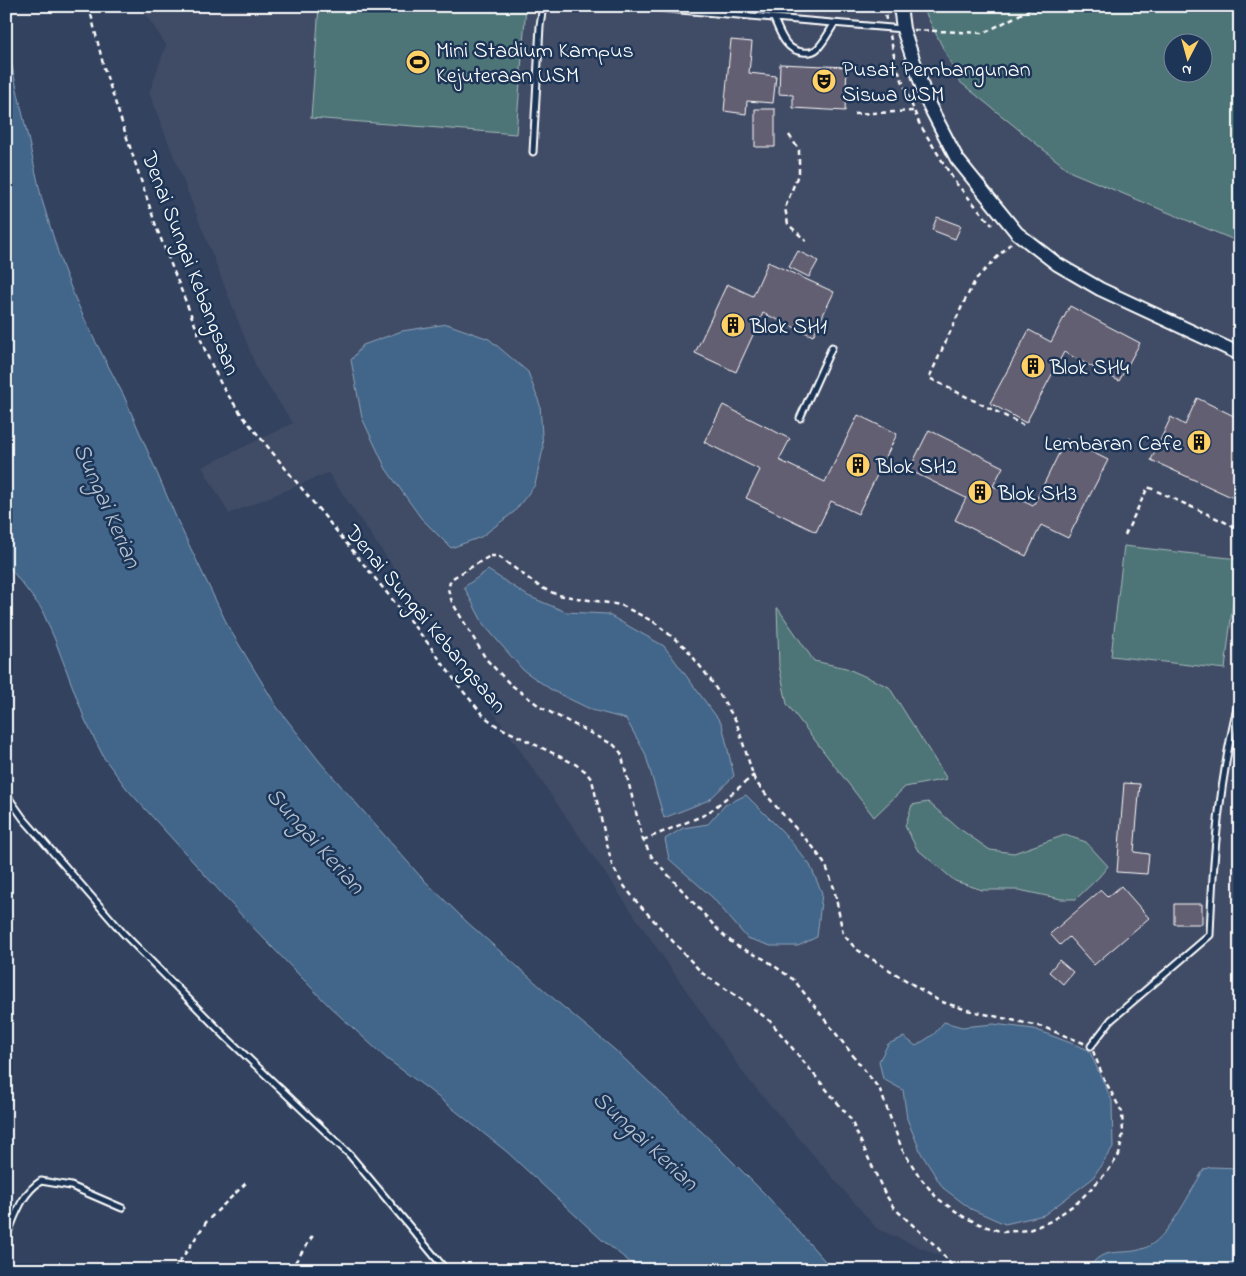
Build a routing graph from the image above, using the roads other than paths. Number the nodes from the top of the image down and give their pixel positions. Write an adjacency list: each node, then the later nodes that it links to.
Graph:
1 (546, 6): 7 (lane)
2 (634, 6): 4 (lane)
3 (900, 6): 6 (street)
4 (774, 19): 5 (lane); 5 (lane)
5 (834, 24): 6 (lane)
6 (903, 29): 9 (street)
7 (533, 152)
8 (832, 347): 10 (lane)
9 (1240, 354)
10 (800, 418)
11 (1240, 696): 13 (lane)
12 (6, 794): 16 (lane)
13 (1091, 1046)
14 (122, 1208): 15 (lane)
15 (6, 1237)
16 (446, 1270)

